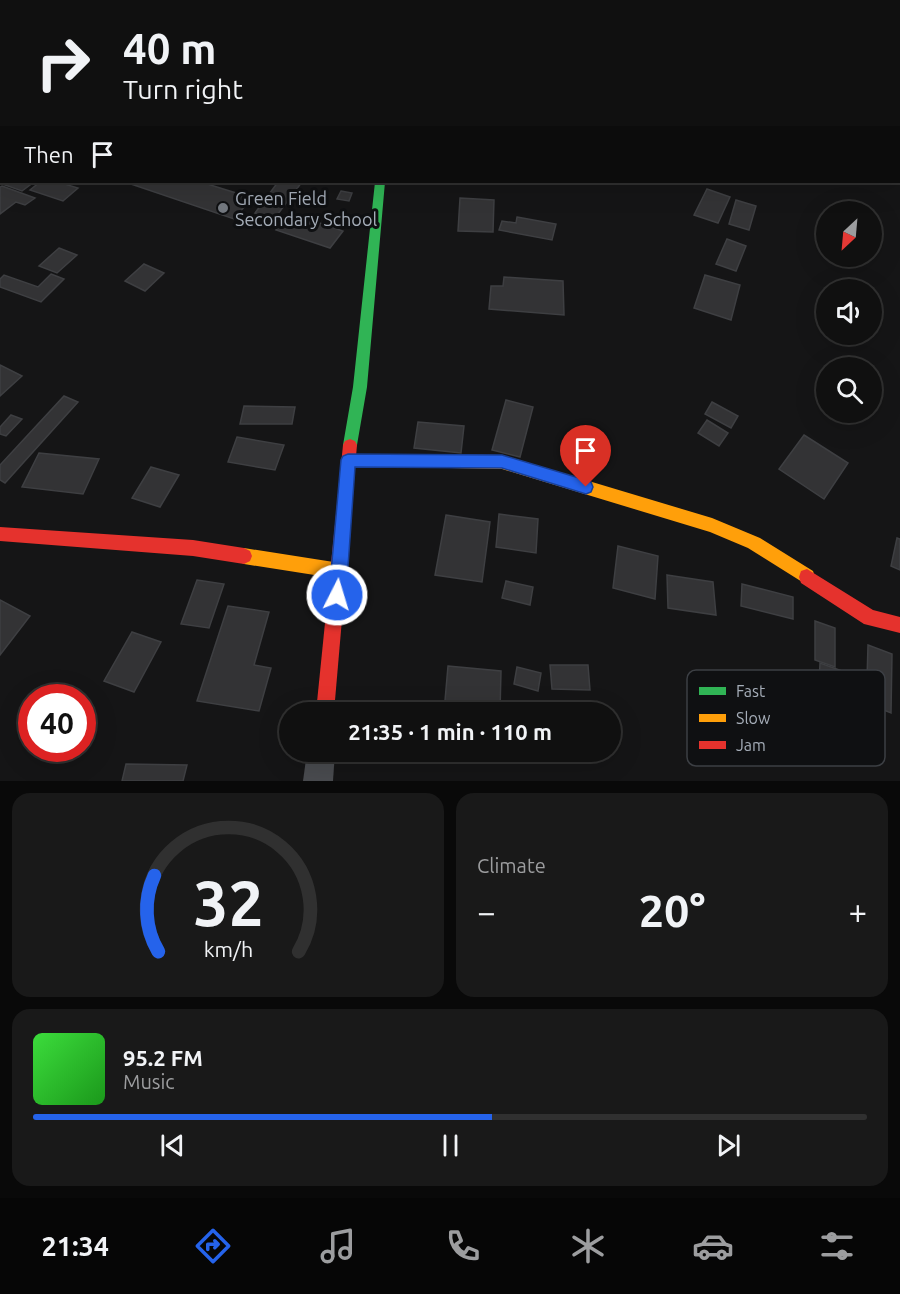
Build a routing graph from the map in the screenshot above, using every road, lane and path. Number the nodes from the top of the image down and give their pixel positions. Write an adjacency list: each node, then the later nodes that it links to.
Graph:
1 (380, 183): 2 (street)
2 (348, 460): 4 (street); 5 (street)
3 (0, 534): 4 (street)
4 (340, 571): 6 (street)
5 (900, 625)
6 (326, 702)
7 (320, 762): 8 (street)
8 (318, 781)

